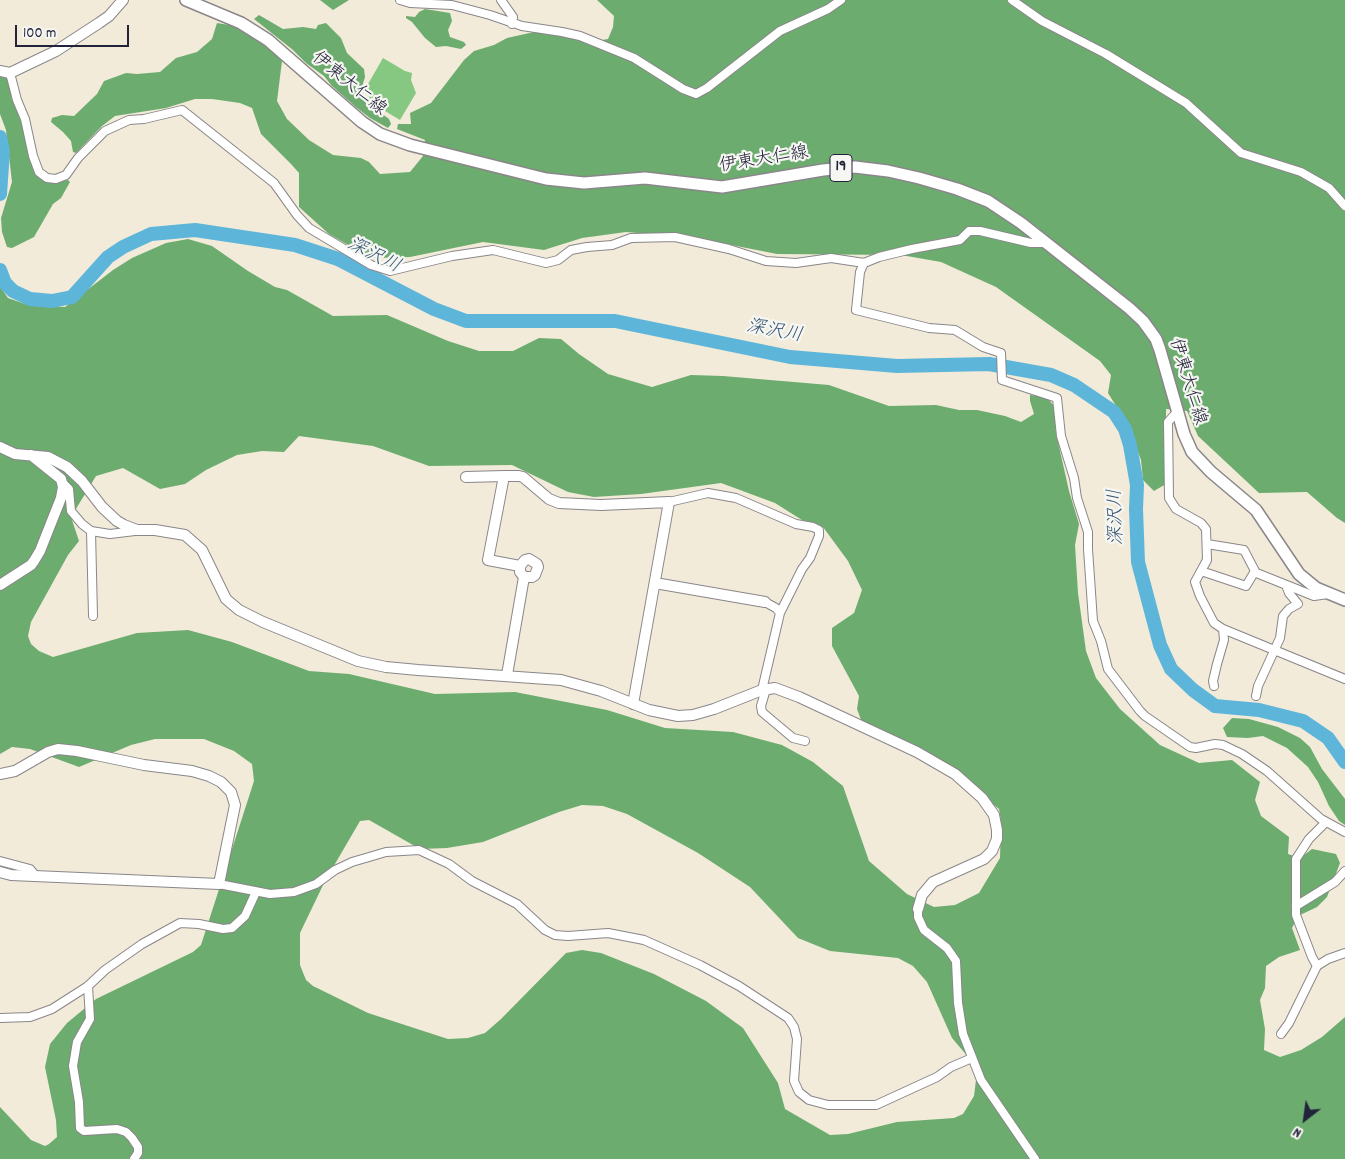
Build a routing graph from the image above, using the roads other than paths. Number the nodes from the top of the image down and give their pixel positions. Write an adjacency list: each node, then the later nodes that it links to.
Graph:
1 (123, 0): 8 (street)
2 (186, 0): 10 (main road, 伊東大仁線 / 19)
3 (400, 0): 7 (street)
4 (500, 0): 7 (street)
5 (841, 0): 7 (street)
6 (1012, 0): 9 (street)
7 (512, 24)
8 (5, 72): 11 (street)
9 (1345, 206)
10 (1047, 244): 11 (street); 12 (main road, 伊東大仁線 / 19)
11 (864, 263): 44 (street)
12 (1178, 412): 21 (street); 29 (main road, 伊東大仁線 / 19)
13 (0, 448): 14 (street)
14 (31, 455): 17 (street); 19 (street)
15 (504, 476): 16 (street); 18 (street); 22 (street)
16 (466, 477)
17 (62, 482): 20 (street); 27 (street)
18 (669, 502): 26 (street); 32 (street)
19 (137, 530): 20 (street); 36 (street)
20 (91, 531): 33 (street)
21 (1207, 544): 23 (street); 24 (street)
22 (520, 566): 25 (street); 25 (street)
23 (1202, 571): 24 (street); 34 (street)
24 (1254, 572): 28 (street)
25 (524, 577): 36 (street)
26 (655, 583): 31 (street); 41 (street)
27 (0, 585)
28 (1286, 585): 29 (street); 35 (street)
29 (1328, 594): 30 (main road, 伊東大仁線 / 19)
30 (1345, 600)
31 (765, 602): 32 (street)
32 (780, 614): 39 (street)
33 (93, 616)
34 (1223, 629): 35 (street); 38 (street)
35 (1275, 650): 37 (street); 40 (street)
36 (507, 675): 41 (street)
37 (1345, 680)
38 (1214, 686)
39 (764, 689): 41 (street); 42 (street); 53 (street)
40 (1256, 696)
41 (633, 704)
42 (805, 741)
43 (0, 774): 50 (street)
44 (1326, 822): 45 (street); 52 (street)
45 (1345, 832)
46 (0, 861): 49 (street)
47 (1345, 871): 52 (street)
48 (0, 872): 49 (street)
49 (35, 875): 50 (street)
50 (220, 884): 51 (street)
51 (256, 892): 56 (street); 59 (street)
52 (1296, 906): 55 (street)
53 (918, 909): 59 (street)
54 (1345, 953): 55 (street)
55 (1318, 966): 58 (street)
56 (88, 986): 57 (street); 60 (street)
57 (0, 1018)
58 (1281, 1034)
59 (972, 1058): 61 (street)
60 (134, 1159)
61 (1035, 1159)

